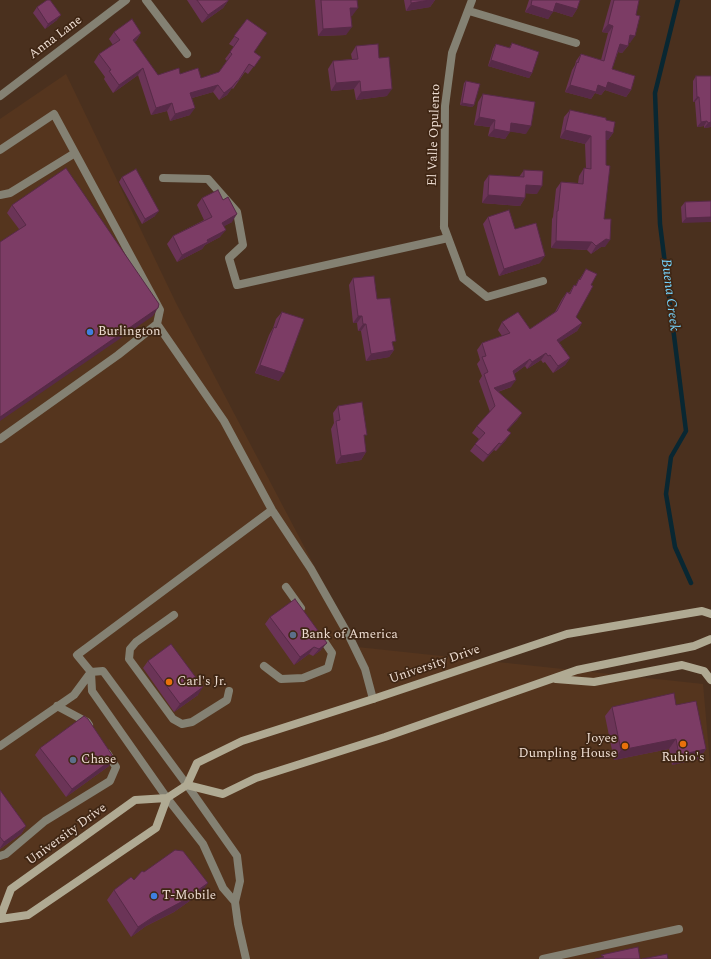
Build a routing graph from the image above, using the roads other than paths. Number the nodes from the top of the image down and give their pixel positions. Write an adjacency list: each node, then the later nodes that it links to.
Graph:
1 (126, 0): 7 (street, Anna Lane)
2 (146, 0): 6 (street)
3 (472, 0): 4 (street, El Valle Opulento)
4 (468, 11): 5 (street); 12 (street, El Valle Opulento)
5 (576, 43)
6 (187, 54)
7 (0, 96)
8 (0, 150): 9 (street)
9 (75, 153): 11 (street); 14 (street)
10 (163, 178): 12 (street)
11 (0, 195)
12 (448, 238): 13 (street)
13 (543, 282)
14 (157, 324): 15 (street); 16 (street)
15 (0, 439)
16 (272, 510): 24 (street); 28 (street)
17 (286, 587): 20 (street)
18 (711, 614): 28 (street, University Drive)
19 (174, 615): 27 (street)
20 (307, 617)
21 (315, 629): 23 (street)
22 (711, 639): 25 (street)
23 (264, 666)
24 (91, 672): 29 (street); 33 (street); 34 (street)
25 (553, 679): 26 (street); 33 (street)
26 (711, 680)
27 (229, 691)
28 (373, 699): 33 (street, University Drive)
29 (57, 706): 30 (street); 31 (street)
30 (95, 735)
31 (0, 746)
32 (104, 748): 35 (street)
33 (187, 785): 34 (street, University Drive); 36 (street)
34 (167, 798): 36 (street); 37 (street, University Drive); 37 (street, University Drive)
35 (0, 856)
36 (235, 902): 39 (street)
37 (0, 919)
38 (679, 929): 40 (street)
39 (246, 959)
40 (543, 959)

